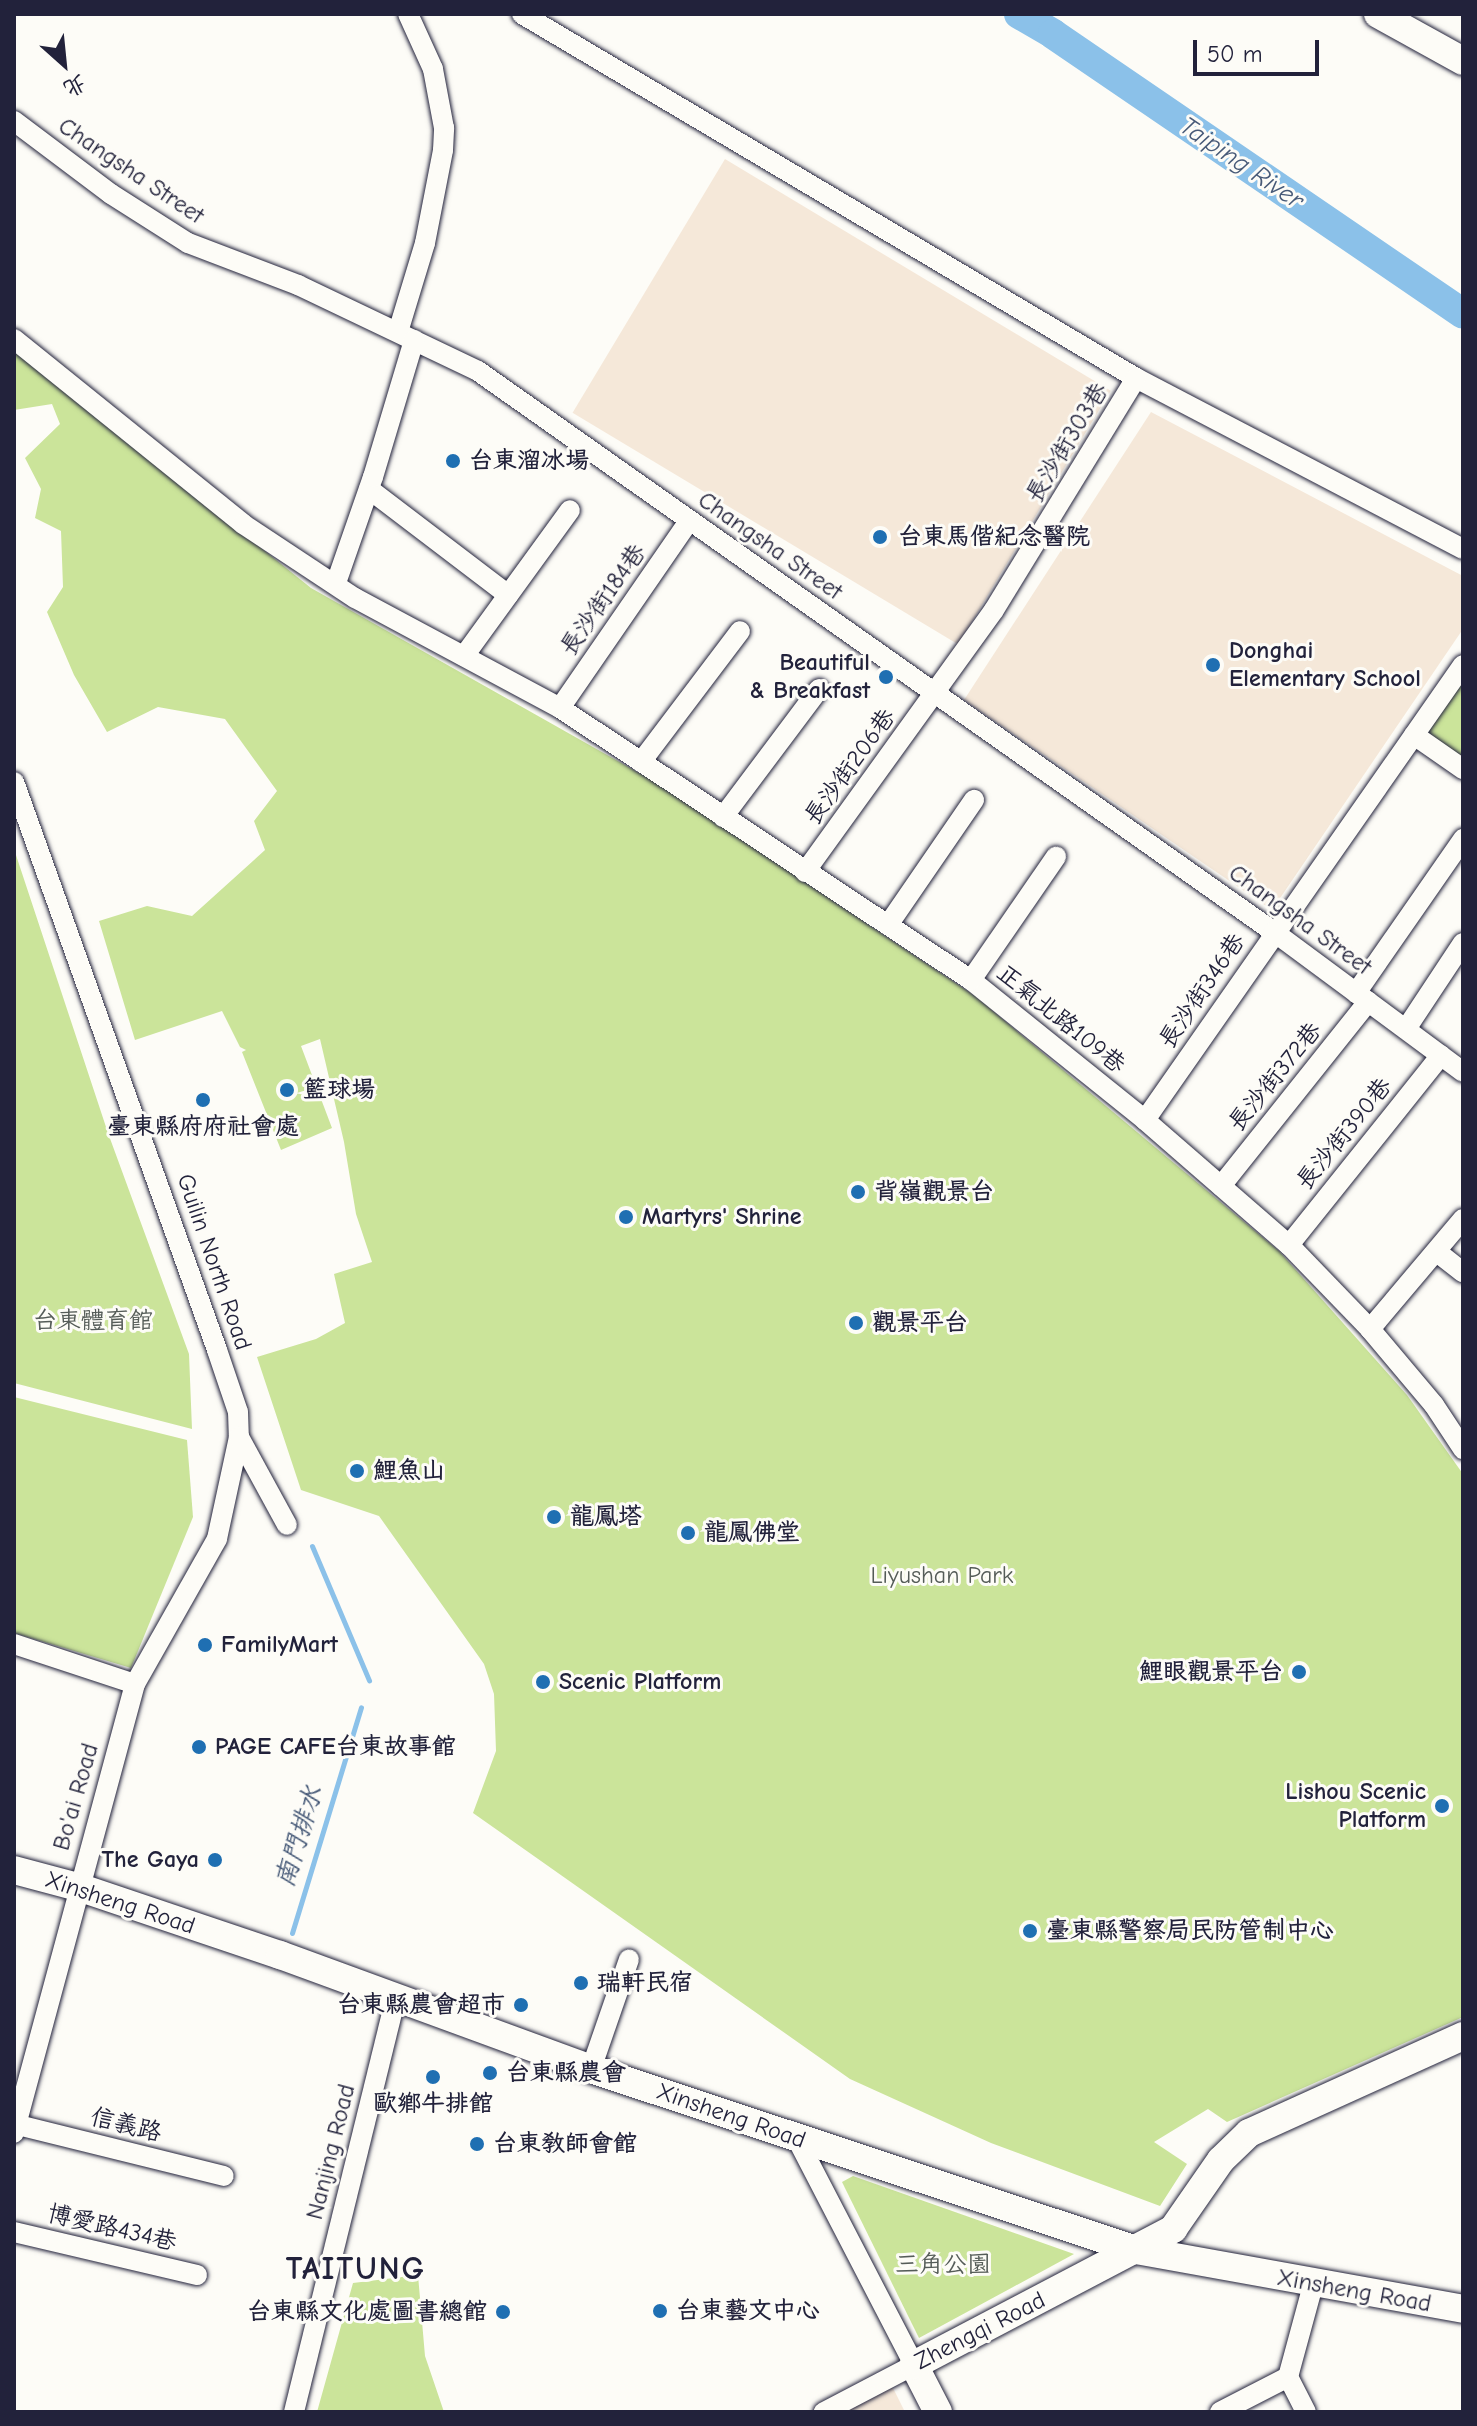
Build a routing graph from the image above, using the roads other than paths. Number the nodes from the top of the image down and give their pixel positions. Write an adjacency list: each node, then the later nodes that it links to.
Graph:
1 (408, 14): 6 (street)
2 (522, 14): 8 (street)
3 (1378, 14): 4 (street)
4 (1463, 61)
5 (14, 121): 6 (street, Changsha Street)
6 (406, 336): 9 (street); 11 (street, Changsha Street)
7 (14, 339): 13 (street, 正氣北路109巷)
8 (1136, 378): 12 (street); 19 (street, 長沙街303巷)
9 (369, 489): 13 (street); 14 (street)
10 (570, 510): 14 (street)
11 (689, 521): 19 (street, Changsha Street); 20 (street, 長沙街184巷)
12 (1463, 549)
13 (336, 583): 16 (street, 正氣北路109巷)
14 (508, 595): 16 (street)
15 (740, 631): 22 (street)
16 (464, 656): 20 (street, 正氣北路109巷)
17 (1463, 665): 21 (street, 長沙街346巷)
18 (819, 689): 26 (street)
19 (937, 694): 29 (street, 長沙街206巷); 31 (street, Changsha Street)
20 (560, 708): 22 (street, 正氣北路109巷)
21 (1414, 735): 23 (street); 31 (street, 長沙街346巷)
22 (641, 762): 26 (street, 正氣北路109巷)
23 (1463, 769)
24 (14, 782): 45 (street, Guilin North Road)
25 (974, 800): 30 (street)
26 (723, 817): 29 (street, 正氣北路109巷)
27 (1463, 839): 34 (street, 長沙街372巷)
28 (1056, 857): 33 (street)
29 (805, 872): 30 (street, 正氣北路109巷)
30 (888, 925): 33 (street, 正氣北路109巷)
31 (1274, 932): 34 (street, Changsha Street); 38 (street, 長沙街346巷)
32 (1463, 943): 35 (street)
33 (971, 980): 38 (street, 正氣北路109巷)
34 (1362, 997): 35 (street, Changsha Street); 39 (street, 長沙街372巷)
35 (1406, 1029): 36 (street, Changsha Street)
36 (1441, 1055): 37 (street, Changsha Street); 41 (street, 長沙街390巷)
37 (1463, 1072)
38 (1145, 1120): 39 (street, 正氣北路109巷)
39 (1221, 1186): 41 (street, 正氣北路109巷)
40 (1463, 1219): 42 (street)
41 (1289, 1245): 44 (street, 正氣北路109巷)
42 (1437, 1252): 43 (street); 44 (street)
43 (1463, 1272)
44 (1370, 1329): 46 (street, 正氣北路109巷)
45 (239, 1437): 47 (street); 48 (street, Guilin North Road)
46 (1463, 1449)
47 (287, 1525)
48 (217, 1539): 50 (street, Bo'ai Road)
49 (14, 1644): 50 (street)
50 (135, 1684): 52 (street, Bo'ai Road)
51 (14, 1870): 52 (street, Xinsheng Road)
52 (78, 1887): 54 (street, Xinsheng Road); 57 (street, Bo'ai Road)
53 (629, 1959): 56 (street)
54 (396, 1998): 56 (street, Xinsheng Road); 67 (street, Nanjing Road)
55 (1463, 2036): 61 (street, Zhengqi Road)
56 (591, 2069): 58 (street, Xinsheng Road)
57 (15, 2127): 59 (street, 信義路)
58 (797, 2139): 61 (street, Xinsheng Road); 65 (street)
59 (224, 2176)
60 (14, 2232): 62 (street, 博愛路434巷)
61 (1136, 2250): 63 (street, Xinsheng Road); 65 (street, Zhengqi Road)
62 (197, 2275)
63 (1313, 2285): 64 (street, Xinsheng Road); 66 (street)
64 (1463, 2309)
65 (914, 2365): 68 (street, Zhengqi Road); 69 (street)
66 (1288, 2377): 70 (street); 71 (street)
67 (294, 2412)
68 (824, 2412)
69 (938, 2412)
70 (1220, 2412)
71 (1306, 2412)

